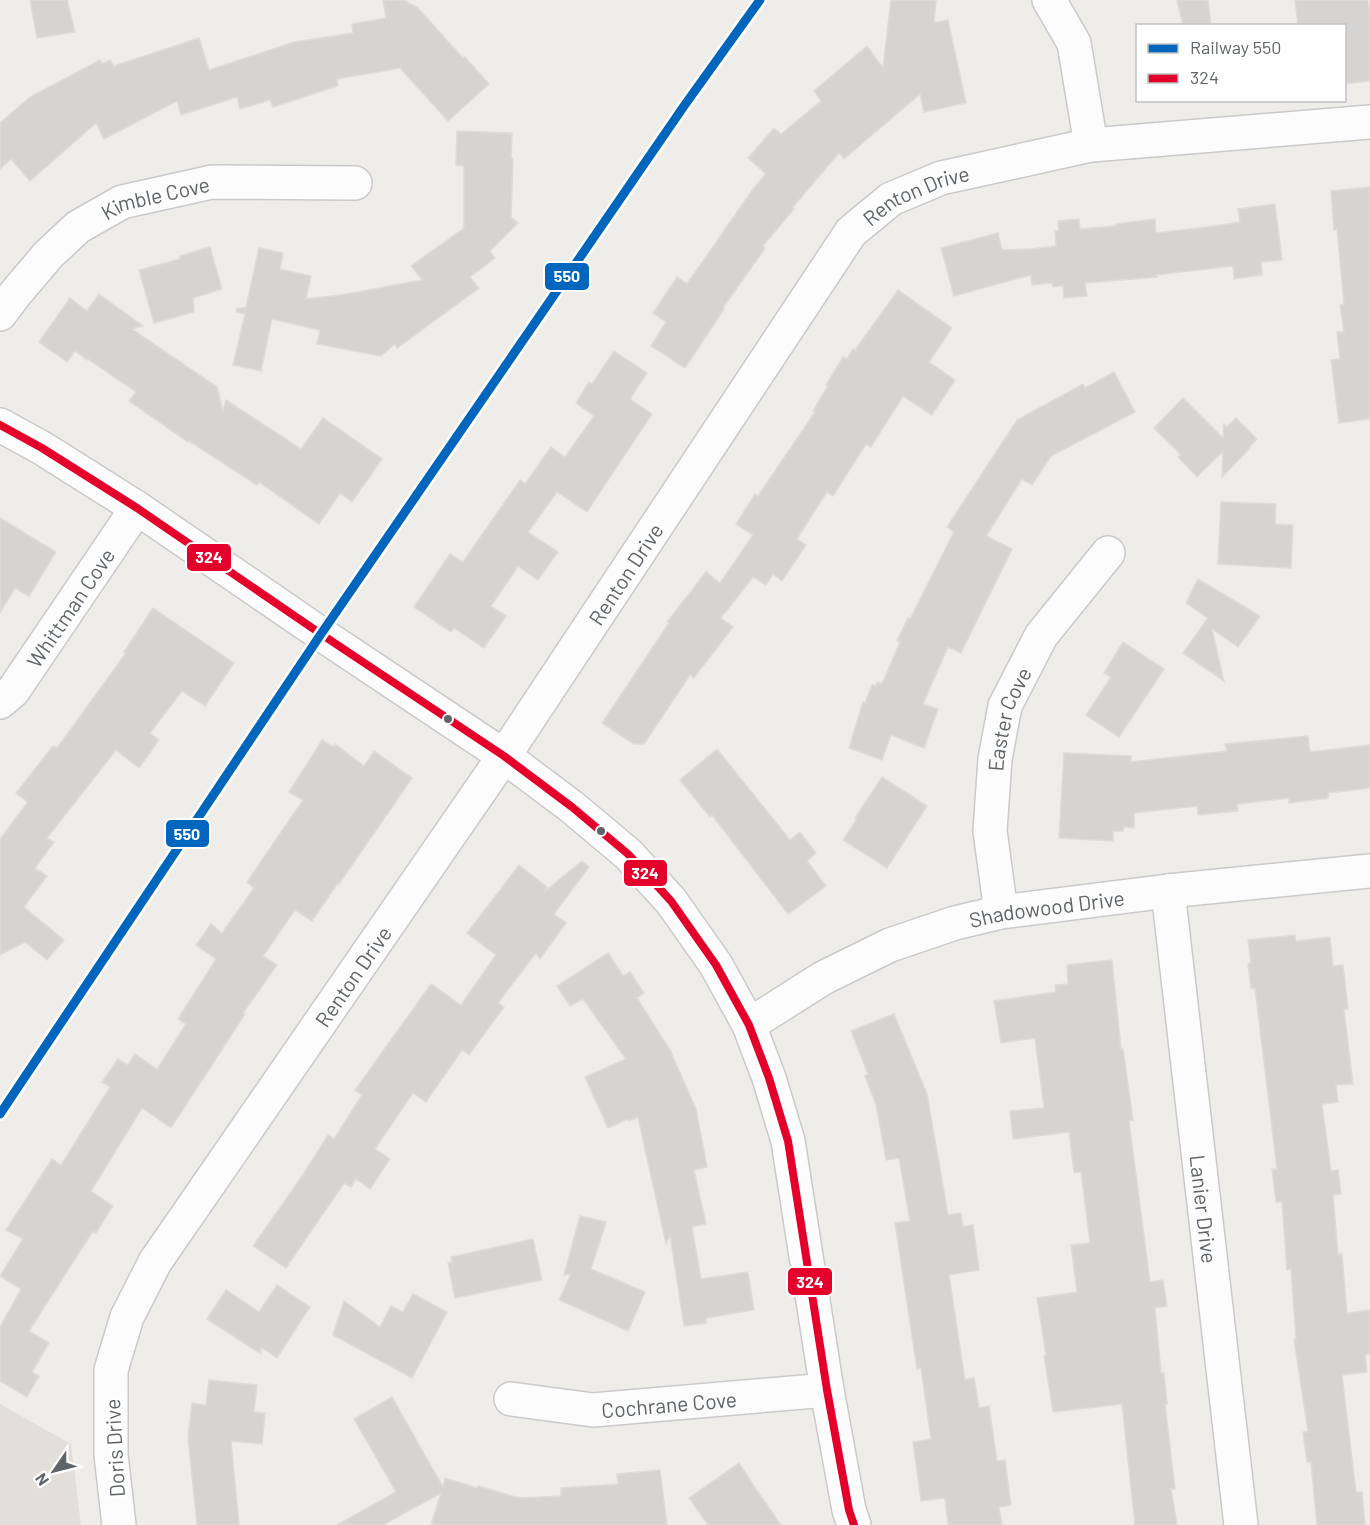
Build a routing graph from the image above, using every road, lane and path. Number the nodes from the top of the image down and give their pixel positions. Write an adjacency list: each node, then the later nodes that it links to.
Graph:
1 (1049, 0): 3 (street)
2 (1370, 122): 3 (street, Renton Drive)
3 (1091, 145): 10 (street, Renton Drive)
4 (355, 183): 5 (street, Kimble Cove)
5 (0, 314)
6 (0, 425): 7 (street)
7 (137, 508): 9 (street, Whittman Cove); 10 (street)
8 (1108, 553): 13 (street, Easter Cove)
9 (0, 702)
10 (504, 756): 14 (street); 15 (street, Renton Drive)
11 (1370, 871): 12 (street, Shadowood Drive)
12 (1168, 891): 13 (street, Shadowood Drive); 20 (street, Lanier Drive)
13 (1001, 912): 14 (street, Shadowood Drive)
14 (749, 1025): 16 (street)
15 (111, 1370): 18 (street, Doris Drive)
16 (827, 1390): 17 (street, Cochrane Cove); 19 (street)
17 (511, 1399)
18 (119, 1525)
19 (854, 1525)
20 (1241, 1525)

